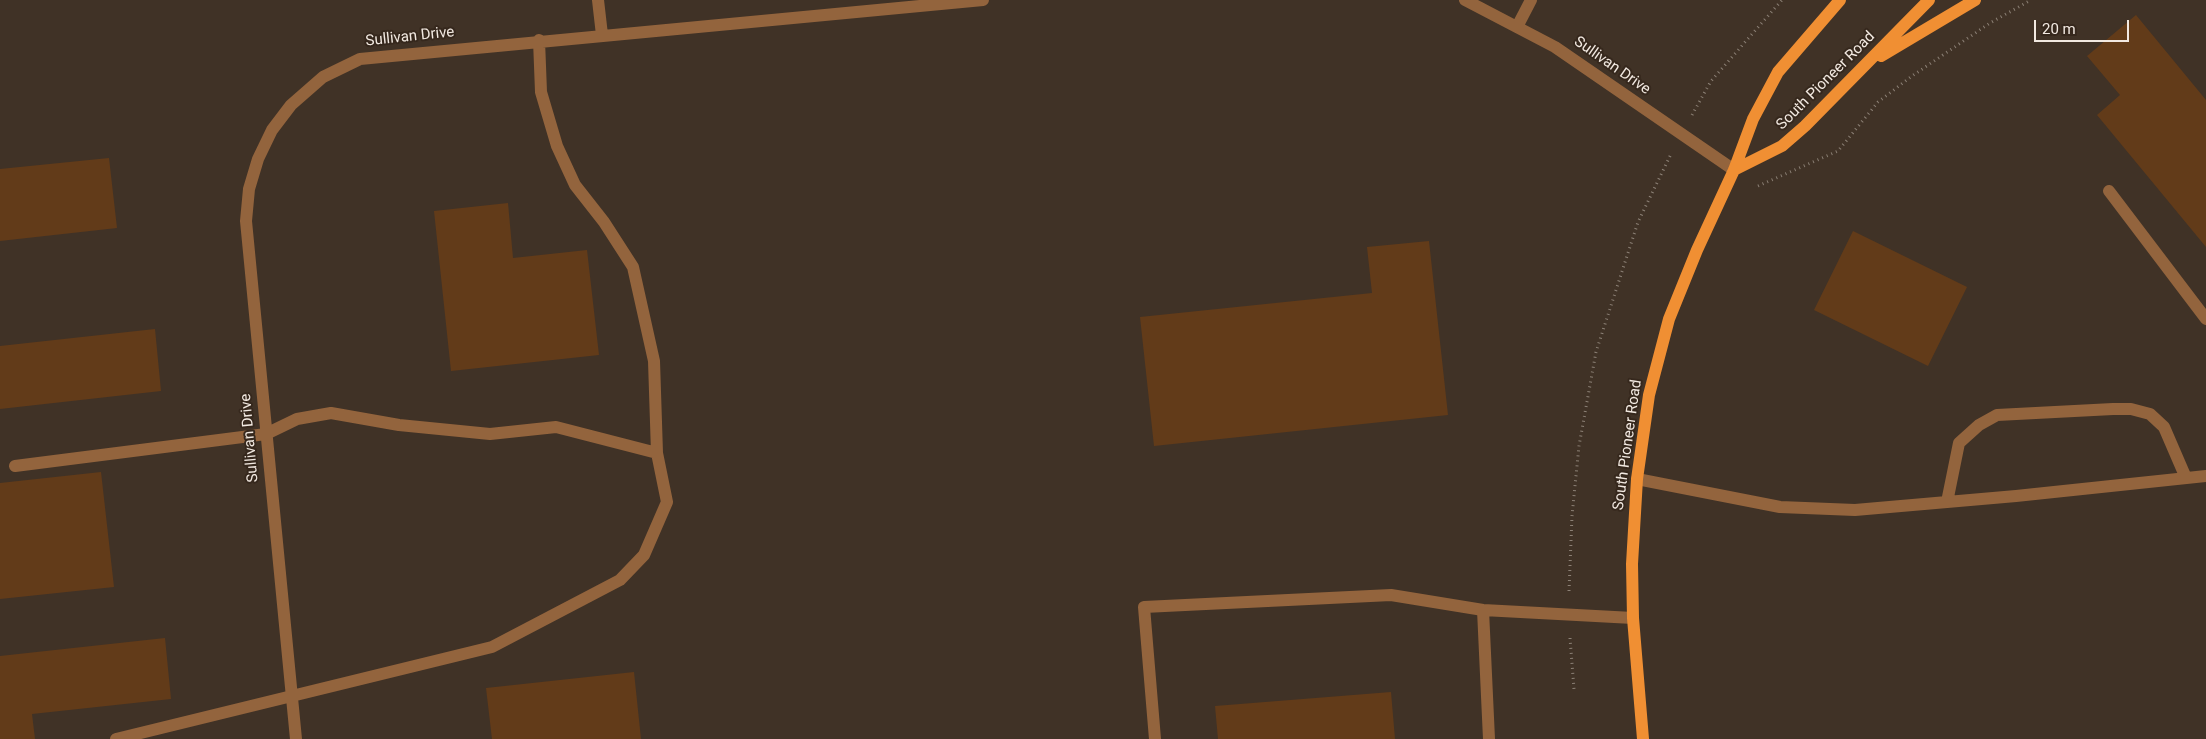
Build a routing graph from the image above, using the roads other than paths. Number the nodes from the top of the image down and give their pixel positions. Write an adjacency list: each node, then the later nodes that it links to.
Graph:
1 (598, 0): 9 (street)
2 (983, 0): 9 (street, Sullivan Drive)
3 (1465, 0): 8 (street, Sullivan Drive)
4 (1531, 0): 8 (street)
5 (1840, 0): 12 (main road, South Pioneer Road)
6 (1930, 0): 11 (main road, South Pioneer Road)
7 (1974, 0): 11 (main road)
8 (1517, 27): 12 (street, Sullivan Drive)
9 (602, 35): 10 (street, Sullivan Drive)
10 (539, 40): 15 (street, Sullivan Drive); 16 (street)
11 (1865, 65): 12 (main road, South Pioneer Road)
12 (1734, 170): 20 (main road, South Pioneer Road)
13 (2109, 191): 14 (street)
14 (2206, 319)
15 (266, 434): 16 (street); 17 (street); 24 (street, Sullivan Drive)
16 (657, 453): 24 (street)
17 (16, 466)
18 (2206, 476): 19 (street)
19 (2186, 478): 21 (street); 21 (street)
20 (1637, 479): 21 (street); 23 (main road, South Pioneer Road)
21 (1947, 502)
22 (1483, 610): 23 (street); 27 (street); 28 (street)
23 (1633, 618): 29 (main road, South Pioneer Road)
24 (291, 696): 25 (street); 26 (street, Sullivan Drive)
25 (116, 739)
26 (296, 739)
27 (1155, 739)
28 (1488, 739)
29 (1643, 739)

